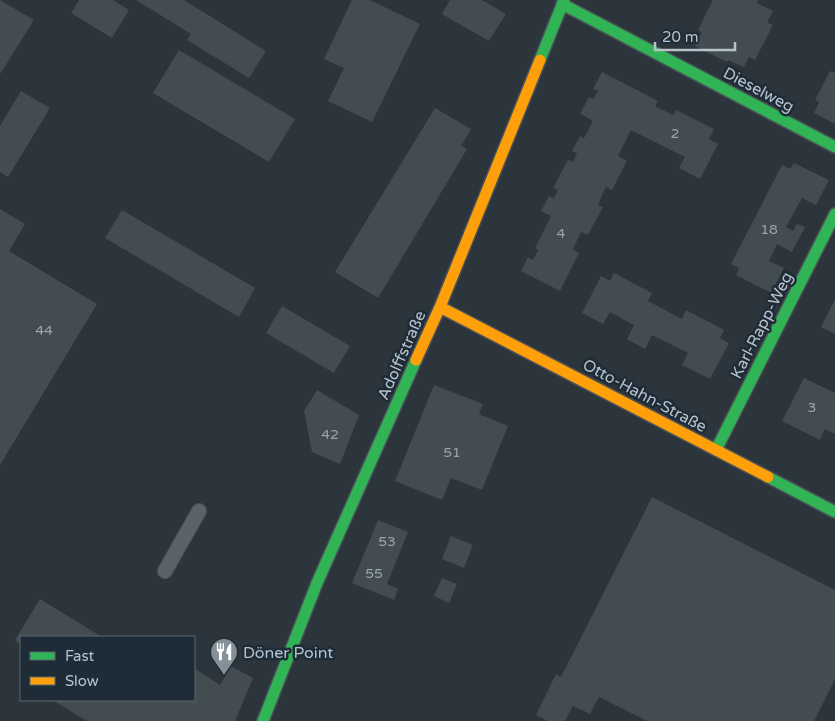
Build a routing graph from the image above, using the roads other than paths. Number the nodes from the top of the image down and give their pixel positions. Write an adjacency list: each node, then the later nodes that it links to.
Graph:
1 (563, 2): 2 (street, Dieselweg); 4 (street, Adolffstraße)
2 (835, 147)
3 (835, 214): 5 (street, Karl-Rapp-Weg)
4 (440, 307): 5 (street, Otto-Hahn-Straße); 9 (street, Adolffstraße)
5 (716, 450): 7 (street, Otto-Hahn-Straße)
6 (199, 511): 8 (lane)
7 (835, 512)
8 (165, 571)
9 (263, 721)

